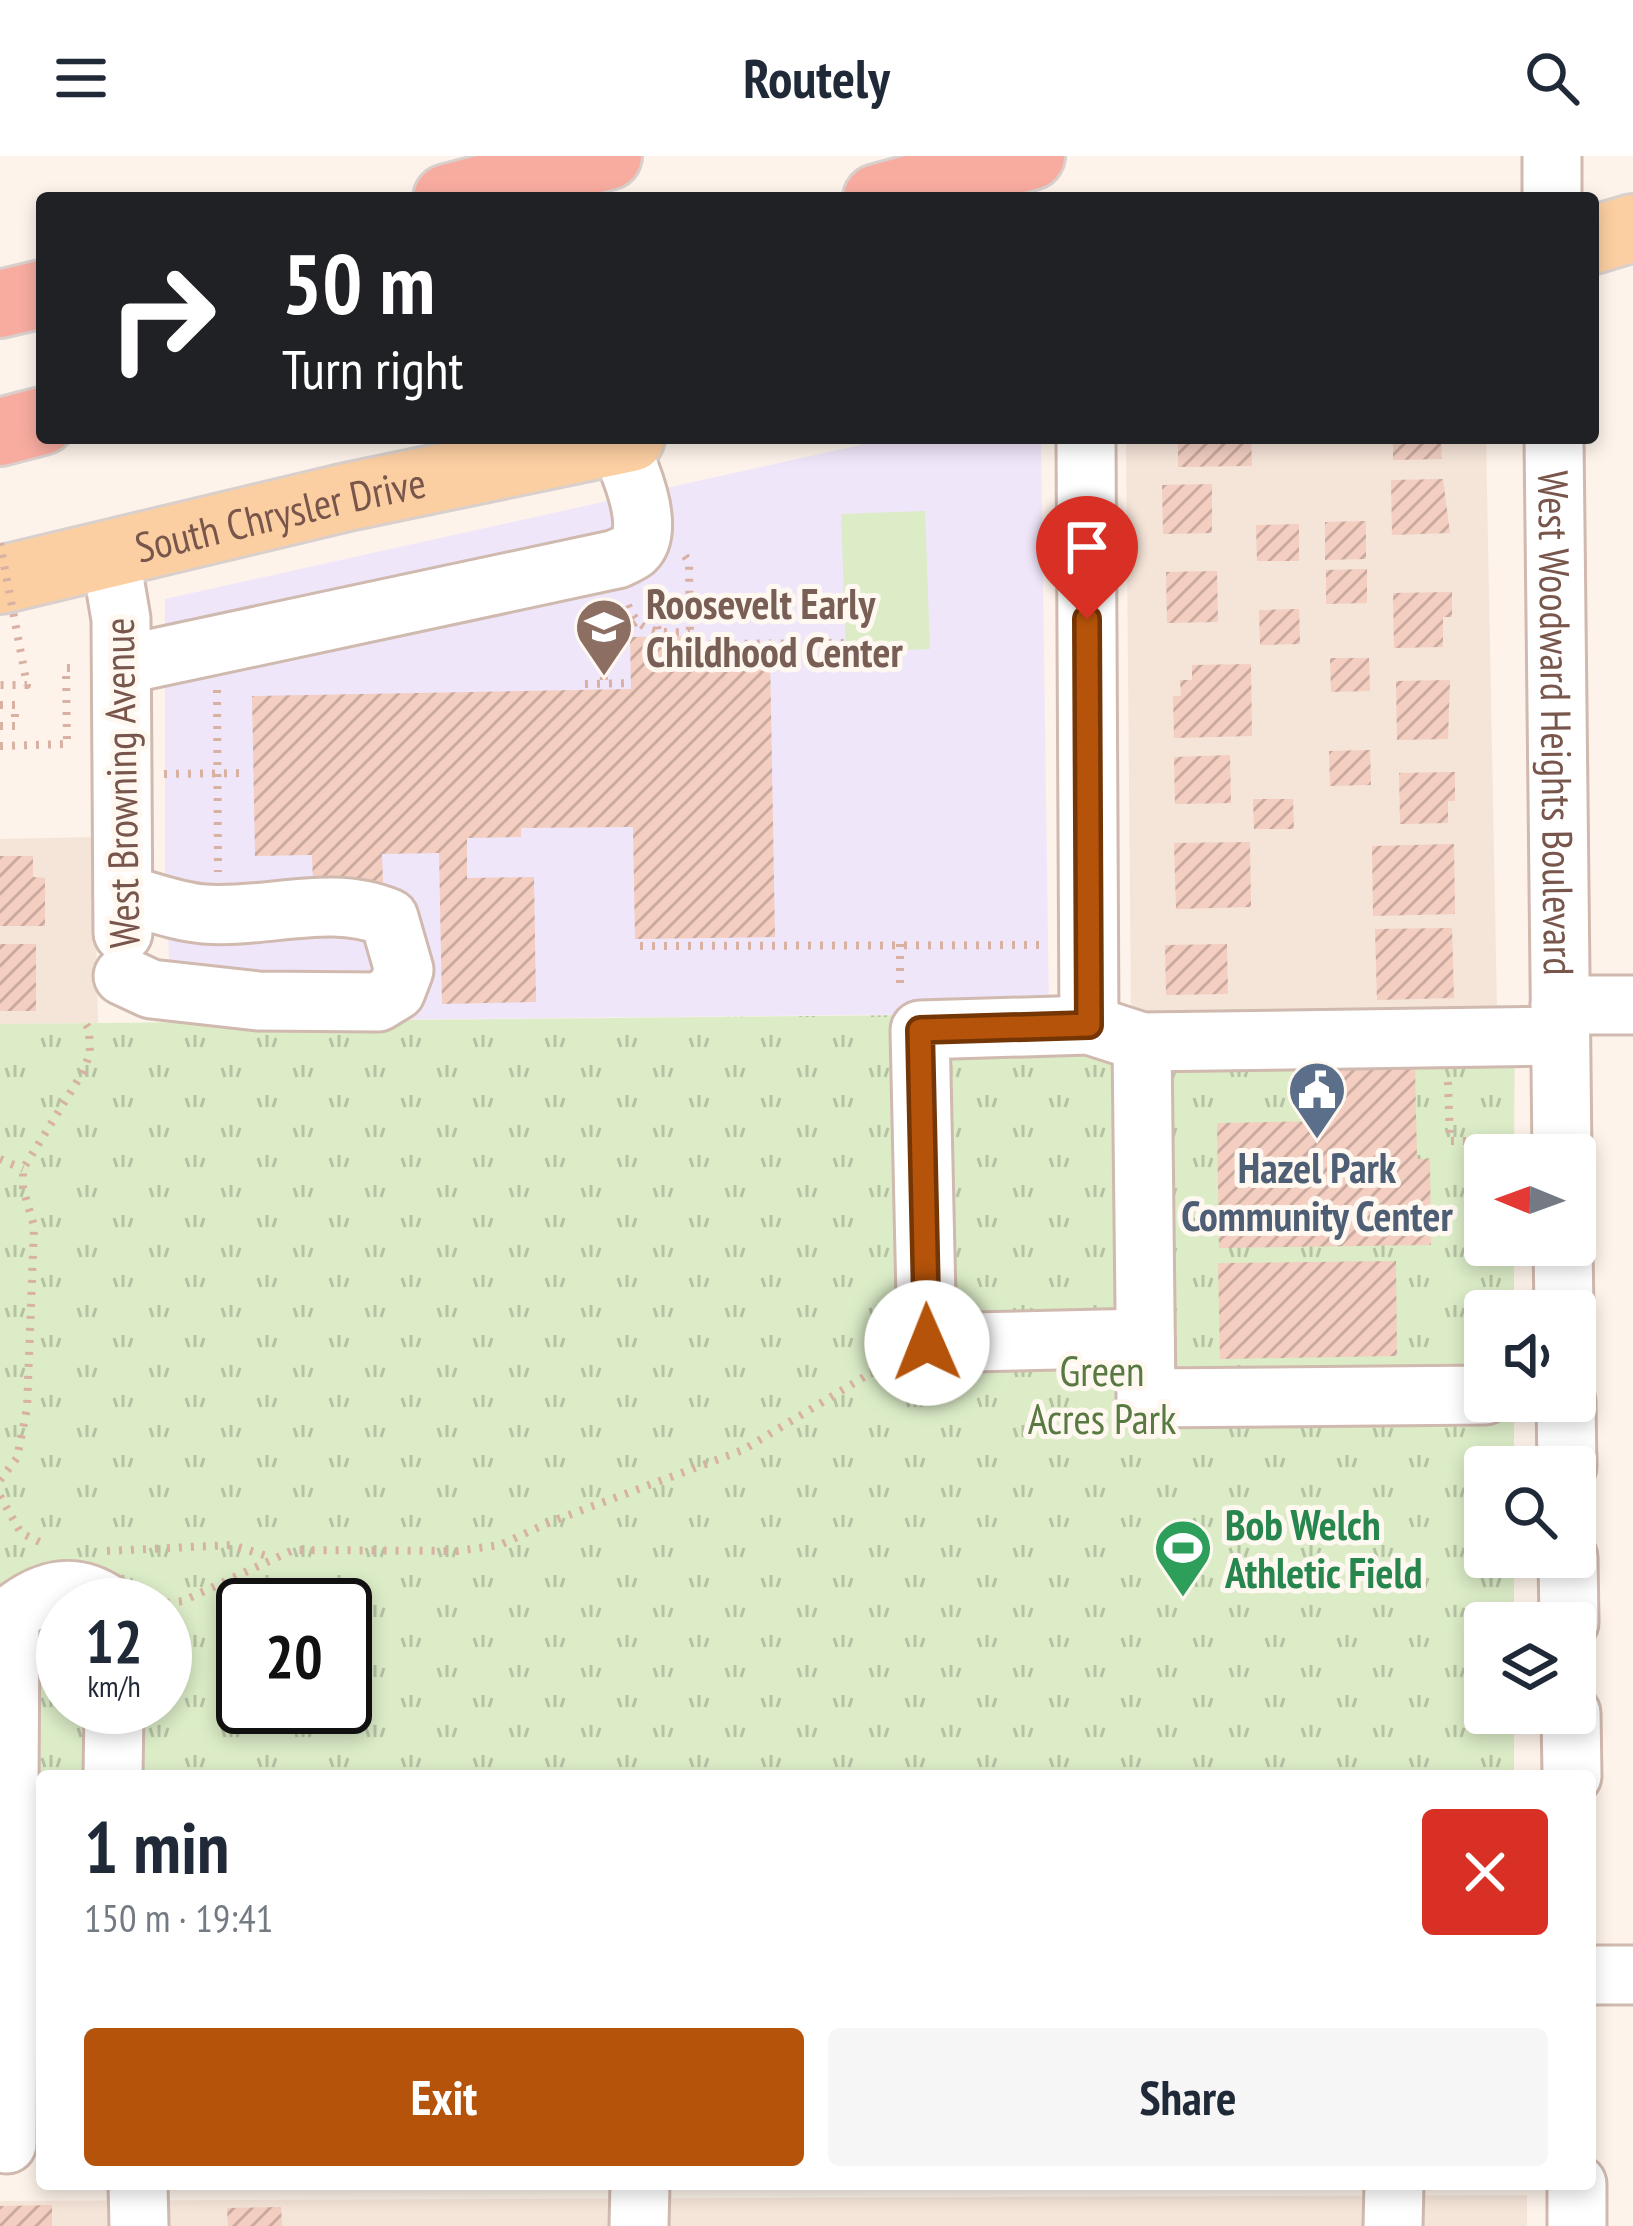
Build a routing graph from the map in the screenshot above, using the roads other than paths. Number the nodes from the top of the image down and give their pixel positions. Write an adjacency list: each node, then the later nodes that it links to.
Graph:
1 (608, 156): 3 (highway)
2 (1030, 156): 4 (highway)
3 (470, 192)
4 (899, 192)
5 (1633, 228): 6 (main road)
6 (1599, 238)
7 (36, 295): 8 (highway)
8 (0, 304)
9 (36, 423): 10 (highway)
10 (0, 432)
11 (600, 444): 15 (main road, South Chrysler Drive)
12 (625, 444): 17 (street)
13 (1086, 444): 21 (street)
14 (1554, 444): 20 (street, West Woodward Heights Boulevard)
15 (110, 554): 16 (main road, South Chrysler Drive); 17 (street, West Browning Avenue)
16 (0, 580)
17 (100, 667): 18 (street, West Browning Avenue)
18 (123, 894): 18 (street, West Browning Avenue)
19 (1633, 1005): 20 (street)
20 (1560, 1020): 21 (street); 22 (street, West Woodward Heights Boulevard)
21 (1115, 1034): 23 (street); 23 (street)
22 (1562, 1134)
23 (1145, 1338): 24 (street)
24 (1464, 1395)
25 (36, 1595): 32 (street)
26 (114, 1734): 28 (street)
27 (1571, 1734): 29 (street)
28 (113, 1770)
29 (1572, 1770)
30 (1633, 1975): 31 (street)
31 (1596, 1976)
32 (16, 2144)
33 (138, 2190): 37 (street)
34 (640, 2190): 38 (street)
35 (1394, 2190): 39 (street)
36 (1577, 2190): 40 (street)
37 (139, 2226)
38 (639, 2226)
39 (1394, 2226)
40 (1577, 2226)

